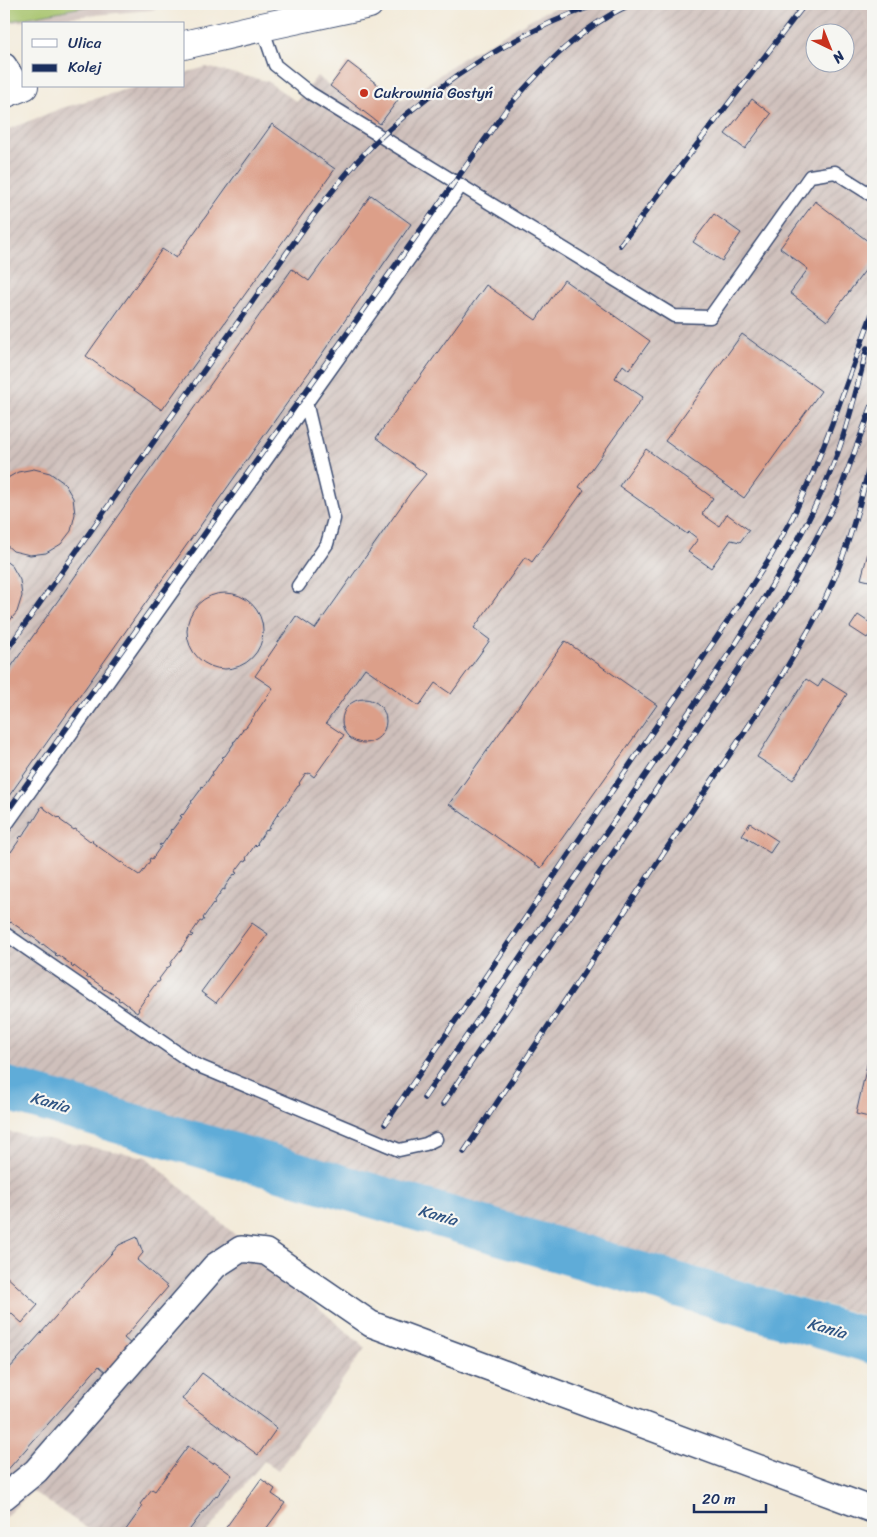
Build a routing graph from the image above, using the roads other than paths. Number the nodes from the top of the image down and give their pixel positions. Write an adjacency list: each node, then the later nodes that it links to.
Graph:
1 (369, 4): 2 (street)
2 (262, 27): 3 (street); 4 (lane)
3 (185, 45)
4 (461, 186): 5 (lane); 6 (lane)
5 (873, 196)
6 (306, 402): 7 (lane); 8 (lane)
7 (298, 586)
8 (4, 828)
9 (4, 933): 10 (lane)
10 (436, 1140)
11 (4, 1497): 12 (street)
12 (873, 1510)

